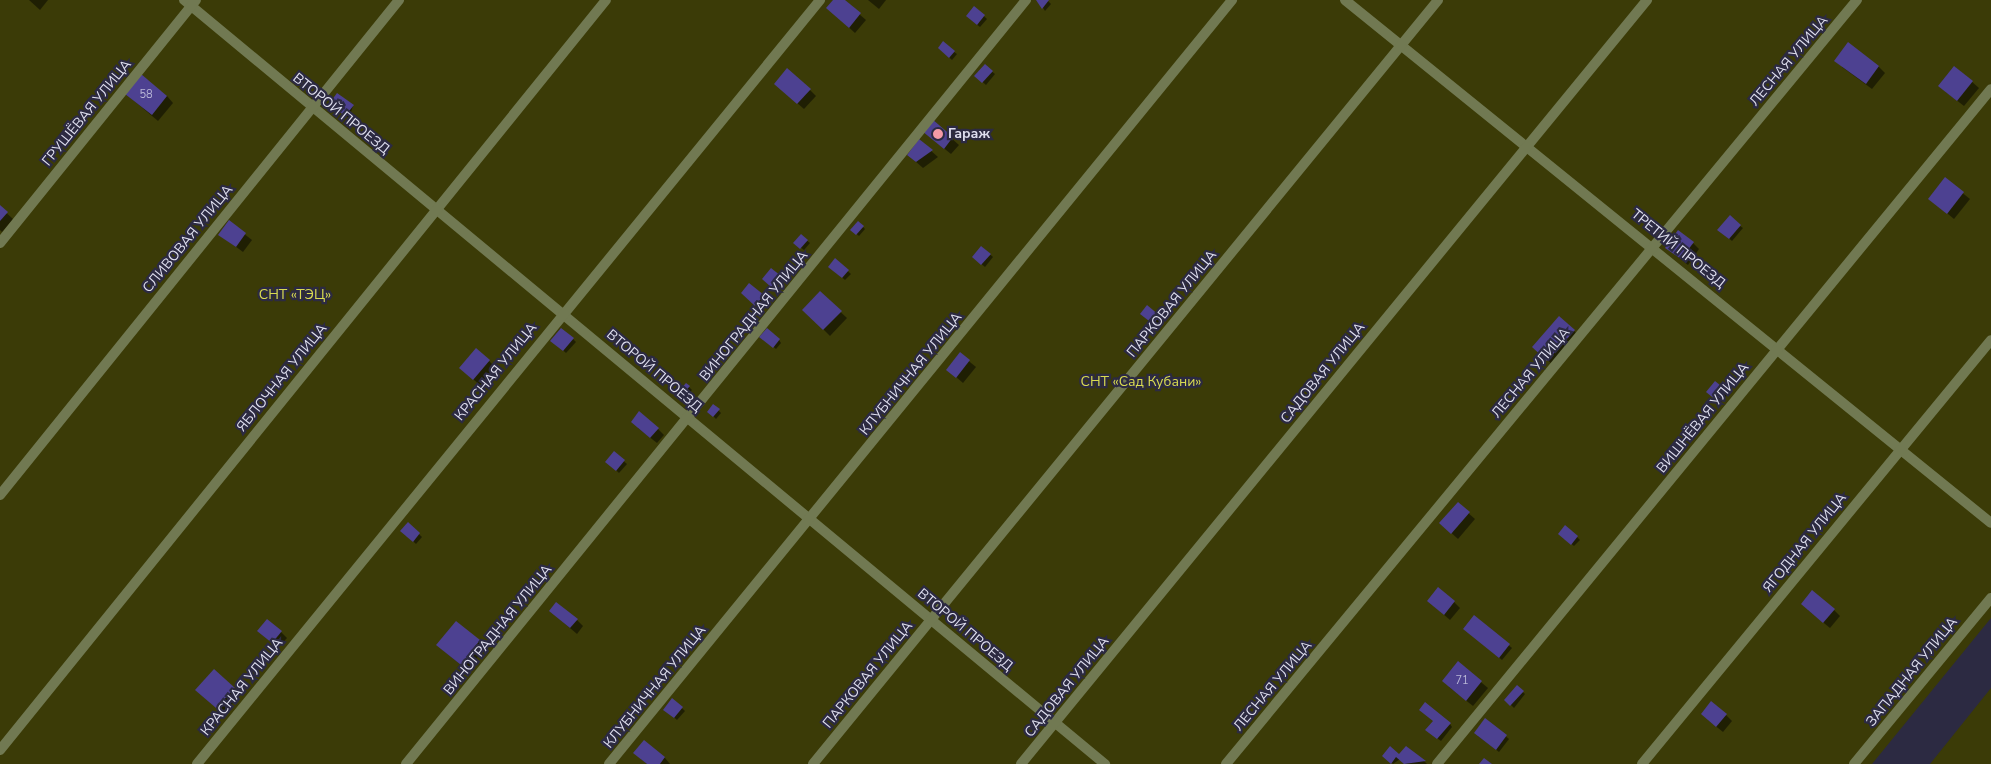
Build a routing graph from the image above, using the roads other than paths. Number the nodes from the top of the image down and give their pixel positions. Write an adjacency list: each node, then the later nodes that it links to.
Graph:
1 (399, 0): 13 (street, СЛИВОВАЯ УЛИЦА)
2 (606, 0): 15 (street, ЯБЛОЧНАЯ УЛИЦА)
3 (820, 0): 18 (street, КРАСНАЯ УЛИЦА)
4 (1026, 0): 21 (street, ВИНОГРАДНАЯ УЛИЦА)
5 (1232, 0): 24 (street, КЛУБНИЧНАЯ УЛИЦА)
6 (1344, 0): 11 (street, ТРЕТИЙ ПРОЕЗД)
7 (1438, 0): 11 (street, ПАРКОВАЯ УЛИЦА)
8 (1647, 0): 14 (street, САДОВАЯ УЛИЦА)
9 (1857, 0): 17 (street, ЛЕСНАЯ УЛИЦА)
10 (190, 2): 13 (street, ВТОРОЙ ПРОЕЗД); 16 (street, ГРУШЁВАЯ УЛИЦА)
11 (1401, 45): 14 (street, ТРЕТИЙ ПРОЕЗД); 27 (street, ПАРКОВАЯ УЛИЦА)
12 (1991, 89): 20 (street, ВИШНЁВАЯ УЛИЦА)
13 (310, 108): 15 (street, ВТОРОЙ ПРОЕЗД); 23 (street, СЛИВОВАЯ УЛИЦА)
14 (1527, 147): 17 (street, ТРЕТИЙ ПРОЕЗД); 28 (street, САДОВАЯ УЛИЦА)
15 (436, 208): 18 (street, ВТОРОЙ ПРОЕЗД); 29 (street, ЯБЛОЧНАЯ УЛИЦА)
16 (0, 243)
17 (1653, 247): 20 (street, ТРЕТИЙ ПРОЕЗД); 36 (street, ЛЕСНАЯ УЛИЦА)
18 (562, 312): 21 (street, ВТОРОЙ ПРОЕЗД); 30 (street, КРАСНАЯ УЛИЦА)
19 (1991, 340): 22 (street, ЯГОДНАЯ УЛИЦА)
20 (1779, 348): 22 (street, ТРЕТИЙ ПРОЕЗД); 37 (street, ВИШНЁВАЯ УЛИЦА)
21 (689, 419): 24 (street, ВТОРОЙ ПРОЕЗД); 31 (street, ВИНОГРАДНАЯ УЛИЦА)
22 (1900, 449): 25 (street, ТРЕТИЙ ПРОЕЗД); 38 (street, ЯГОДНАЯ УЛИЦА)
23 (0, 495)
24 (812, 518): 27 (street, ВТОРОЙ ПРОЕЗД); 32 (street, КЛУБНИЧНАЯ УЛИЦА)
25 (1991, 523)
26 (1991, 598): 39 (street, ЗАПАДНАЯ УЛИЦА)
27 (931, 620): 28 (street, ВТОРОЙ ПРОЕЗД); 33 (street, ПАРКОВАЯ УЛИЦА)
28 (1055, 723): 34 (street, САДОВАЯ УЛИЦА); 35 (street, ВТОРОЙ ПРОЕЗД)
29 (0, 750)
30 (197, 764)
31 (406, 764)
32 (609, 764)
33 (813, 764)
34 (1021, 764)
35 (1105, 764)
36 (1226, 764)
37 (1437, 764)
38 (1642, 764)
39 (1854, 764)

